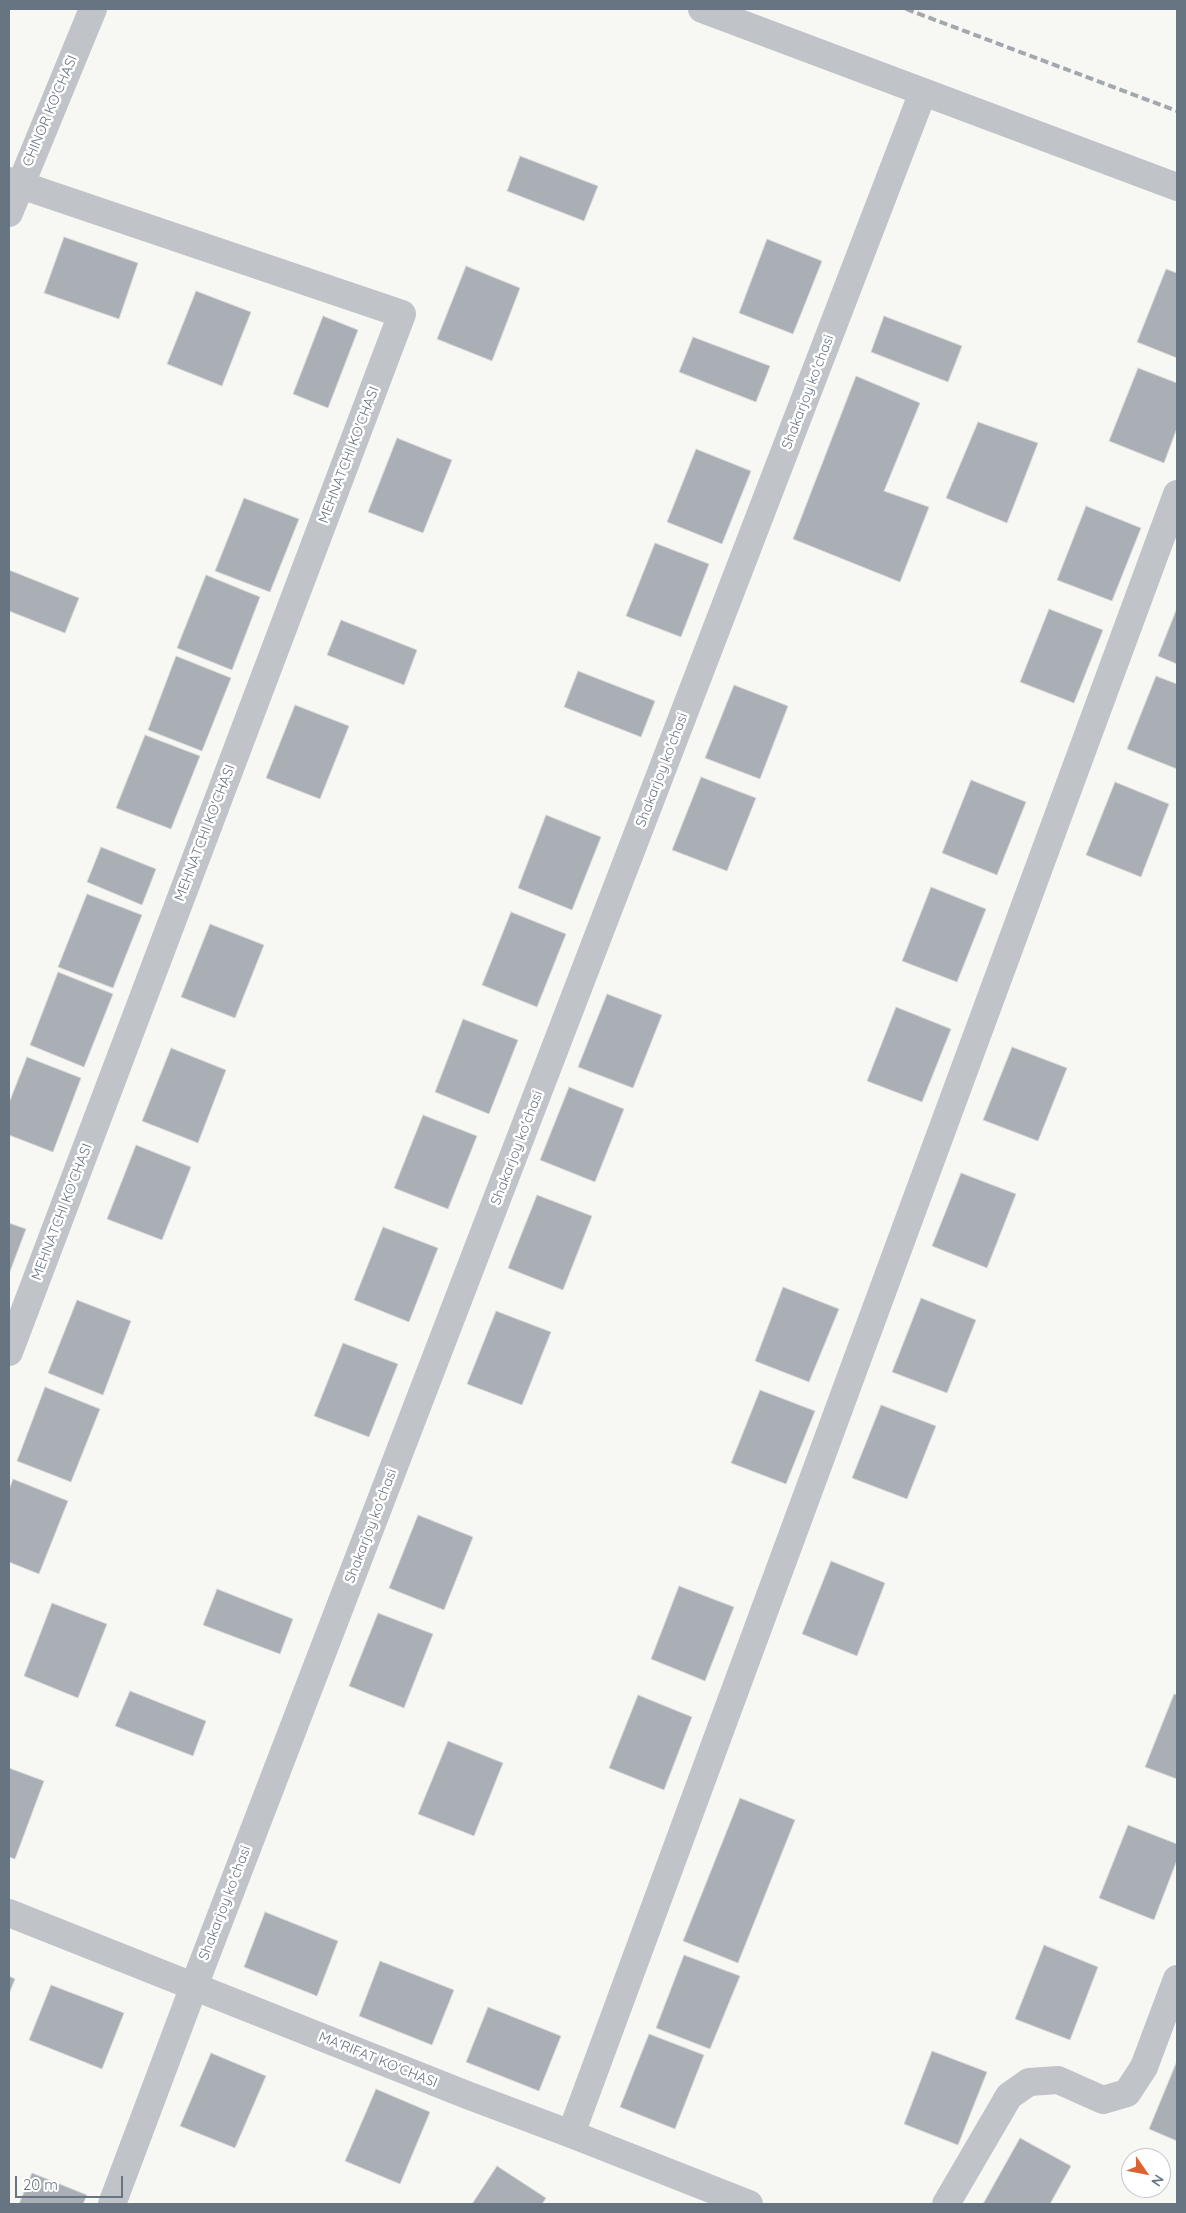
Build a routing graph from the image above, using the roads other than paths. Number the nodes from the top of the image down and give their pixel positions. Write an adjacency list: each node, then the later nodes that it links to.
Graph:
1 (93, 9): 4 (street, CHINOR KO'CHASI)
2 (702, 9): 3 (street)
3 (924, 92): 5 (street); 11 (street, Shakarjoy ko'chasi)
4 (14, 183): 6 (street, CHINOR KO'CHASI); 8 (street, MEHNATCHI KO'CHASI)
5 (1177, 187)
6 (9, 213)
7 (1177, 494): 12 (street)
8 (9, 1352)
9 (9, 1913): 11 (street, MA'RIFAT KO'CHASI)
10 (1177, 1979): 15 (street)
11 (194, 1986): 12 (street, MA'RIFAT KO'CHASI); 13 (street, Shakarjoy ko'chasi)
12 (571, 2134): 14 (street, MA'RIFAT KO'CHASI)
13 (112, 2204)
14 (749, 2204)
15 (946, 2204)

